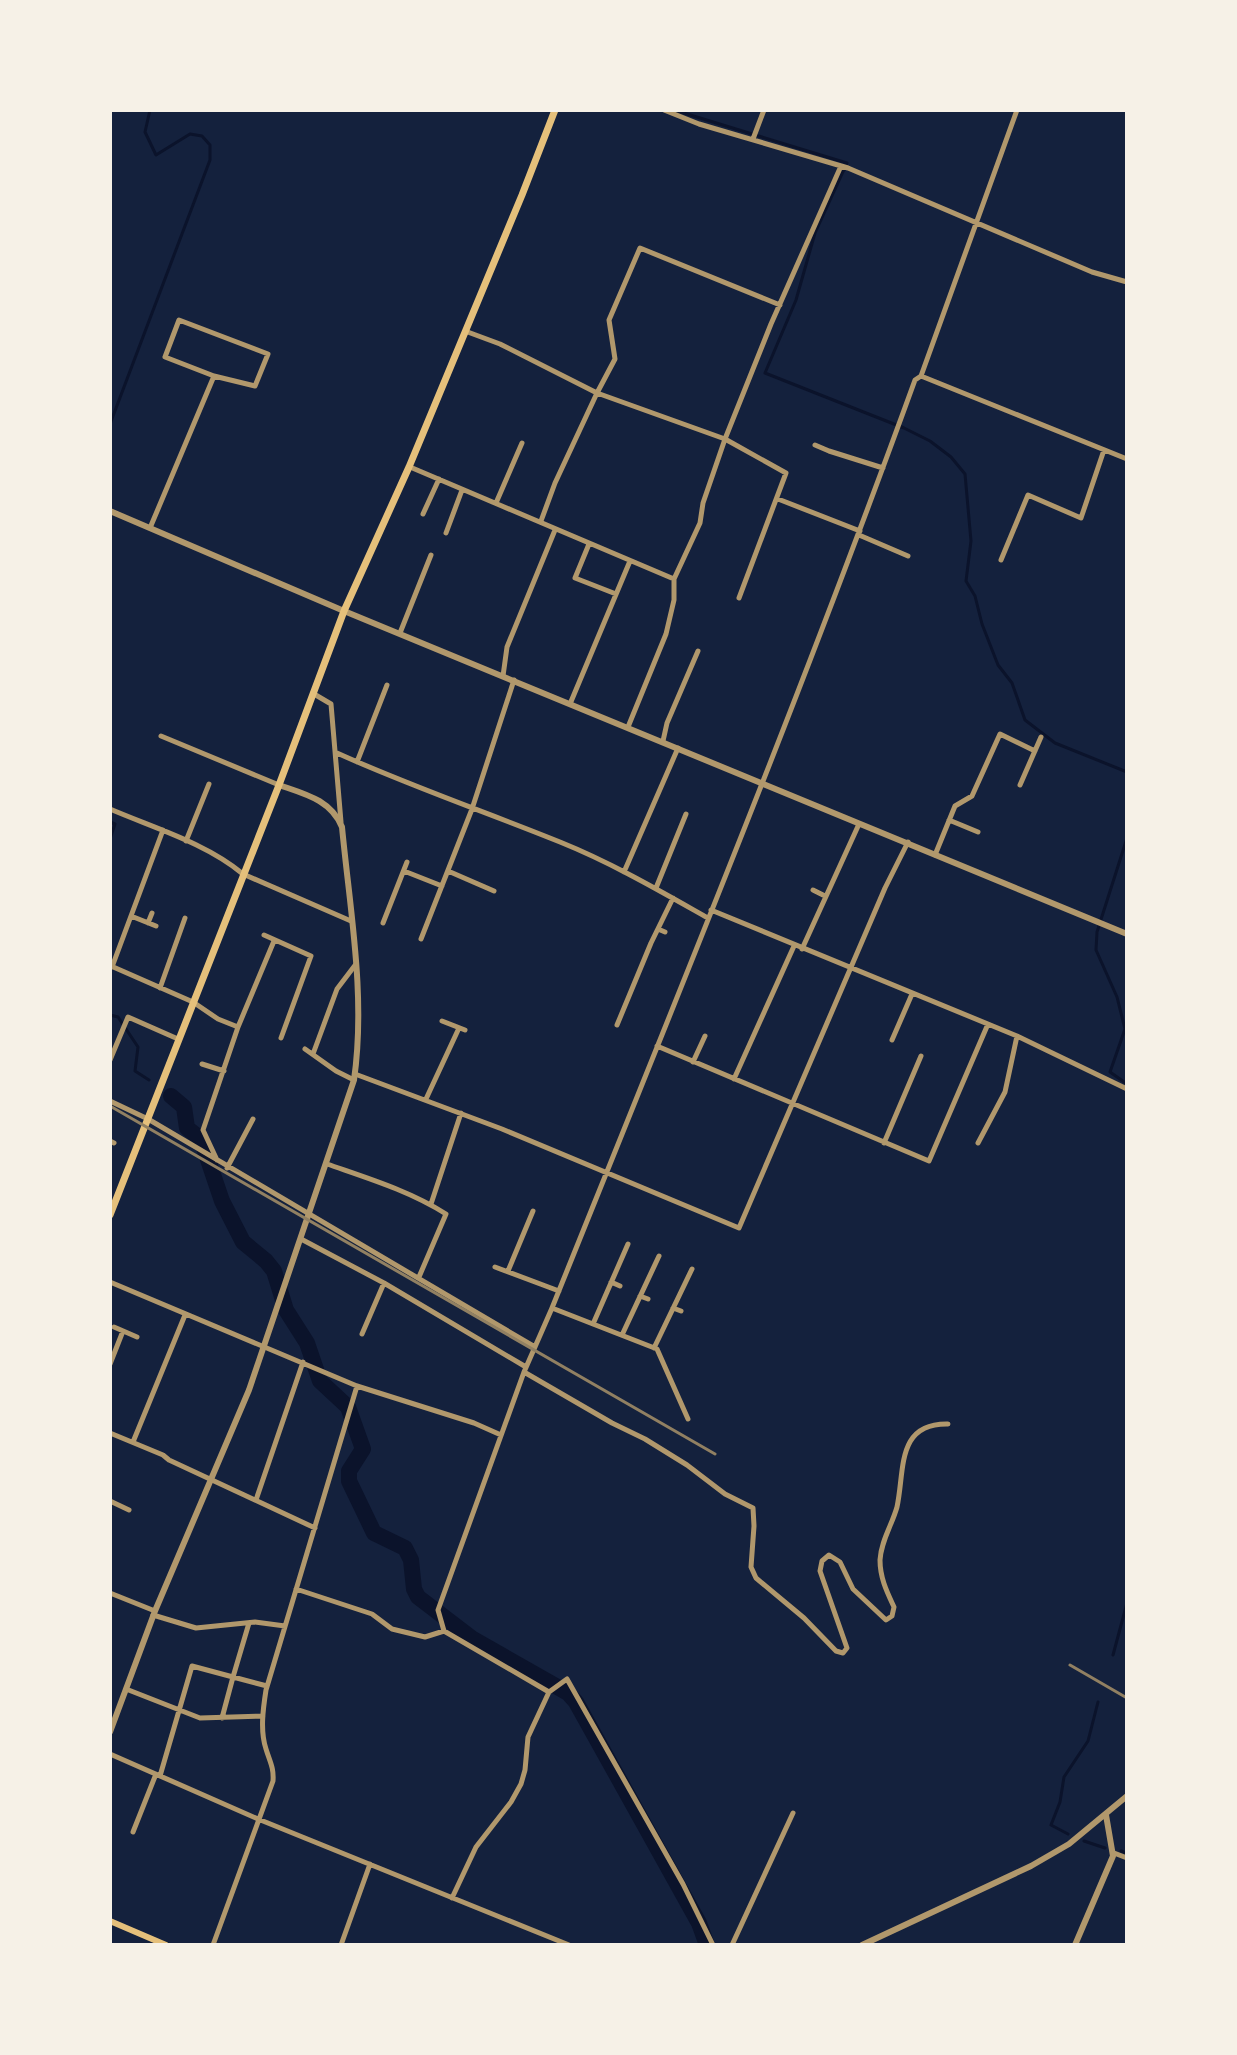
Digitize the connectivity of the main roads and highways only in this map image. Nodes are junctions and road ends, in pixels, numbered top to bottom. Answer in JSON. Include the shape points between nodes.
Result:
{"nodes":[{"id":1,"x":555,"y":110,"type":"edge"},
{"id":2,"x":110,"y":1215,"type":"edge"},
{"id":3,"x":110,"y":1921,"type":"edge"},
{"id":4,"x":166,"y":1945,"type":"edge"}],
"edges":[{"from":1,"to":2,"type":"main road","via":[[409,467],[344,611]]},
{"from":3,"to":4,"type":"main road"}]}
